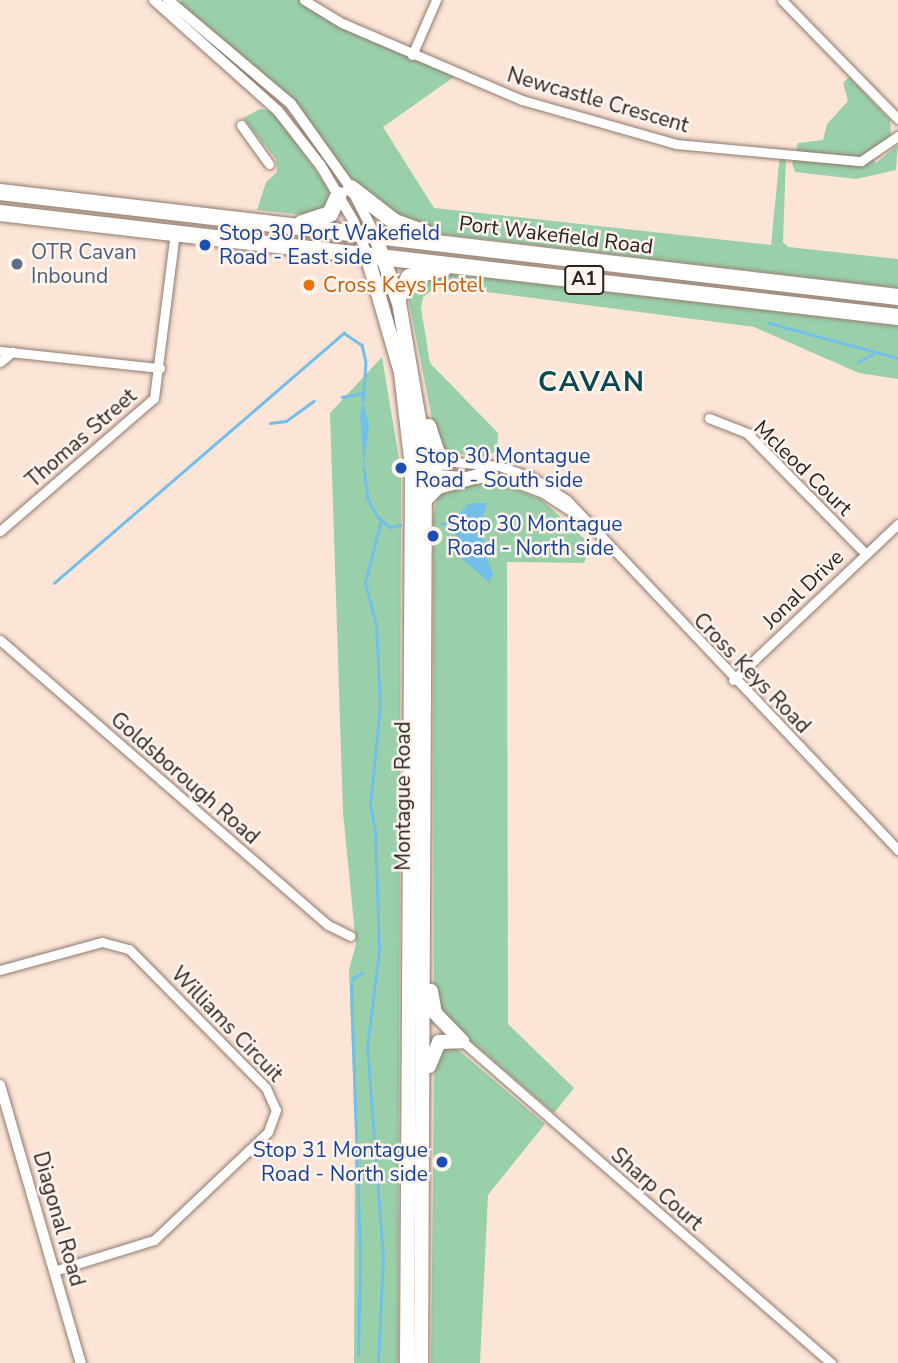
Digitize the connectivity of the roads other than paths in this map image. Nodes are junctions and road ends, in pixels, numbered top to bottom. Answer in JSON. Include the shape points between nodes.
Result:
{"nodes":[{"id":1,"x":154,"y":0,"type":"edge"},
{"id":2,"x":168,"y":0,"type":"edge"},
{"id":3,"x":304,"y":0,"type":"edge"},
{"id":4,"x":436,"y":0,"type":"edge"},
{"id":5,"x":782,"y":0,"type":"edge"},
{"id":6,"x":412,"y":55,"type":"junction"},
{"id":7,"x":275,"y":88,"type":"junction"},
{"id":8,"x":260,"y":93,"type":"junction"},
{"id":9,"x":898,"y":119,"type":"edge"},
{"id":10,"x":241,"y":125,"type":"dead end"},
{"id":11,"x":898,"y":136,"type":"edge"},
{"id":12,"x":269,"y":164,"type":"dead end"},
{"id":13,"x":0,"y":192,"type":"edge"},
{"id":14,"x":345,"y":192,"type":"junction"},
{"id":15,"x":62,"y":198,"type":"junction"},
{"id":16,"x":153,"y":208,"type":"junction"},
{"id":17,"x":0,"y":213,"type":"edge"},
{"id":18,"x":84,"y":222,"type":"junction"},
{"id":19,"x":293,"y":226,"type":"junction"},
{"id":20,"x":175,"y":232,"type":"junction"},
{"id":21,"x":367,"y":234,"type":"junction"},
{"id":22,"x":486,"y":247,"type":"junction"},
{"id":23,"x":367,"y":254,"type":"junction"},
{"id":24,"x":385,"y":257,"type":"junction"},
{"id":25,"x":456,"y":265,"type":"junction"},
{"id":26,"x":898,"y":297,"type":"edge"},
{"id":27,"x":398,"y":298,"type":"junction"},
{"id":28,"x":898,"y":317,"type":"edge"},
{"id":29,"x":0,"y":351,"type":"edge"},
{"id":30,"x":12,"y":352,"type":"junction"},
{"id":31,"x":410,"y":358,"type":"junction"},
{"id":32,"x":0,"y":362,"type":"edge"},
{"id":33,"x":160,"y":368,"type":"junction"},
{"id":34,"x":709,"y":418,"type":"dead end"},
{"id":35,"x":409,"y":425,"type":"junction"},
{"id":36,"x":447,"y":463,"type":"junction"},
{"id":37,"x":425,"y":469,"type":"junction"},
{"id":38,"x":481,"y":475,"type":"junction"},
{"id":39,"x":426,"y":499,"type":"junction"},
{"id":40,"x":581,"y":518,"type":"junction"},
{"id":41,"x":898,"y":524,"type":"edge"},
{"id":42,"x":0,"y":531,"type":"edge"},
{"id":43,"x":412,"y":550,"type":"junction"},
{"id":44,"x":866,"y":554,"type":"junction"},
{"id":45,"x":0,"y":640,"type":"edge"},
{"id":46,"x":733,"y":680,"type":"junction"},
{"id":47,"x":898,"y":850,"type":"edge"},
{"id":48,"x":424,"y":933,"type":"junction"},
{"id":49,"x":351,"y":936,"type":"dead end"},
{"id":50,"x":0,"y":970,"type":"edge"},
{"id":51,"x":462,"y":1041,"type":"junction"},
{"id":52,"x":0,"y":1085,"type":"edge"},
{"id":53,"x":423,"y":1099,"type":"junction"},
{"id":54,"x":54,"y":1270,"type":"junction"},
{"id":55,"x":81,"y":1363,"type":"edge"},
{"id":56,"x":407,"y":1363,"type":"edge"},
{"id":57,"x":421,"y":1363,"type":"edge"},
{"id":58,"x":831,"y":1363,"type":"edge"}],
"edges":[{"from":1,"to":8,"type":"street"},
{"from":2,"to":7,"type":"street"},
{"from":3,"to":6,"type":"street","name":"Newcastle Crescent"},
{"from":4,"to":6,"type":"street"},
{"from":5,"to":9,"type":"street"},
{"from":6,"to":11,"type":"street","name":"Newcastle Crescent","via":[[522,100],[676,144],[862,161]]},
{"from":7,"to":8,"type":"street"},
{"from":7,"to":14,"type":"street","via":[[306,122]]},
{"from":8,"to":14,"type":"street"},
{"from":10,"to":12,"type":"street"},
{"from":13,"to":15,"type":"highway","name":"Port Wakefield Road","number":"A1"},
{"from":14,"to":19,"type":"highway","via":[[330,214]]},
{"from":14,"to":21,"type":"street"},
{"from":14,"to":22,"type":"highway","via":[[405,227]]},
{"from":15,"to":16,"type":"highway","name":"Port Wakefield Road","number":"A1"},
{"from":15,"to":18,"type":"highway","via":[[60,212]]},
{"from":16,"to":19,"type":"highway","name":"Port Wakefield Road","number":"A1"},
{"from":16,"to":20,"type":"highway","via":[[171,220]]},
{"from":17,"to":18,"type":"highway","name":"Port Wakefield Road","number":"A1"},
{"from":18,"to":20,"type":"highway","name":"Port Wakefield Road","number":"A1"},
{"from":19,"to":21,"type":"highway","name":"Port Wakefield Road","number":"A1"},
{"from":20,"to":23,"type":"highway","name":"Port Wakefield Road","number":"A1"},
{"from":20,"to":33,"type":"street","name":"Thomas Street"},
{"from":21,"to":22,"type":"highway","name":"Port Wakefield Road","number":"A1"},
{"from":21,"to":23,"type":"street"},
{"from":21,"to":24,"type":"main road","name":"Montague Road"},
{"from":22,"to":26,"type":"highway","name":"Port Wakefield Road","number":"A1"},
{"from":23,"to":24,"type":"highway","name":"Port Wakefield Road","number":"A1"},
{"from":23,"to":35,"type":"main road","name":"Montague Road","via":[[392,334]]},
{"from":24,"to":25,"type":"highway","name":"Port Wakefield Road","number":"A1"},
{"from":24,"to":27,"type":"main road","name":"Montague Road"},
{"from":25,"to":27,"type":"highway","via":[[409,277]]},
{"from":25,"to":28,"type":"highway","name":"Port Wakefield Road","number":"A1"},
{"from":27,"to":31,"type":"main road","name":"Montague Road"},
{"from":29,"to":30,"type":"street"},
{"from":30,"to":32,"type":"street"},
{"from":30,"to":33,"type":"street"},
{"from":31,"to":36,"type":"main road","via":[[422,387],[433,441]]},
{"from":31,"to":37,"type":"main road","name":"Montague Road"},
{"from":33,"to":42,"type":"street","name":"Thomas Street","via":[[154,398]]},
{"from":34,"to":44,"type":"street","name":"Mcleod Court","via":[[747,433]]},
{"from":35,"to":37,"type":"main road"},
{"from":35,"to":43,"type":"main road","name":"Montague Road"},
{"from":36,"to":37,"type":"street","name":"Cross Keys Road"},
{"from":36,"to":40,"type":"street","name":"Cross Keys Road","via":[[488,464],[527,475],[561,494]]},
{"from":37,"to":38,"type":"street","name":"Cross Keys Road","via":[[438,474]]},
{"from":37,"to":39,"type":"main road","name":"Montague Road"},
{"from":37,"to":43,"type":"main road","via":[[419,478]]},
{"from":38,"to":39,"type":"main road","via":[[438,487]]},
{"from":38,"to":40,"type":"street","name":"Cross Keys Road","via":[[534,489]]},
{"from":39,"to":48,"type":"main road","name":"Montague Road"},
{"from":40,"to":46,"type":"street","name":"Cross Keys Road"},
{"from":41,"to":44,"type":"street","name":"Jonal Drive"},
{"from":43,"to":56,"type":"main road","name":"Montague Road"},
{"from":44,"to":46,"type":"street","name":"Jonal Drive"},
{"from":45,"to":49,"type":"street","name":"Goldsborough Road","via":[[328,925]]},
{"from":46,"to":47,"type":"street","name":"Cross Keys Road"},
{"from":48,"to":51,"type":"main road","via":[[433,1010]]},
{"from":48,"to":53,"type":"main road","name":"Montague Road"},
{"from":50,"to":54,"type":"street","name":"Williams Circuit","via":[[102,942],[129,950],[266,1088],[276,1110],[268,1132],[154,1240]]},
{"from":51,"to":53,"type":"main road","via":[[436,1044]]},
{"from":51,"to":58,"type":"street","name":"Sharp Court"},
{"from":52,"to":54,"type":"street","name":"Diagonal Road"},
{"from":53,"to":57,"type":"main road","name":"Montague Road"},
{"from":54,"to":55,"type":"street","name":"Diagonal Road"}]}
